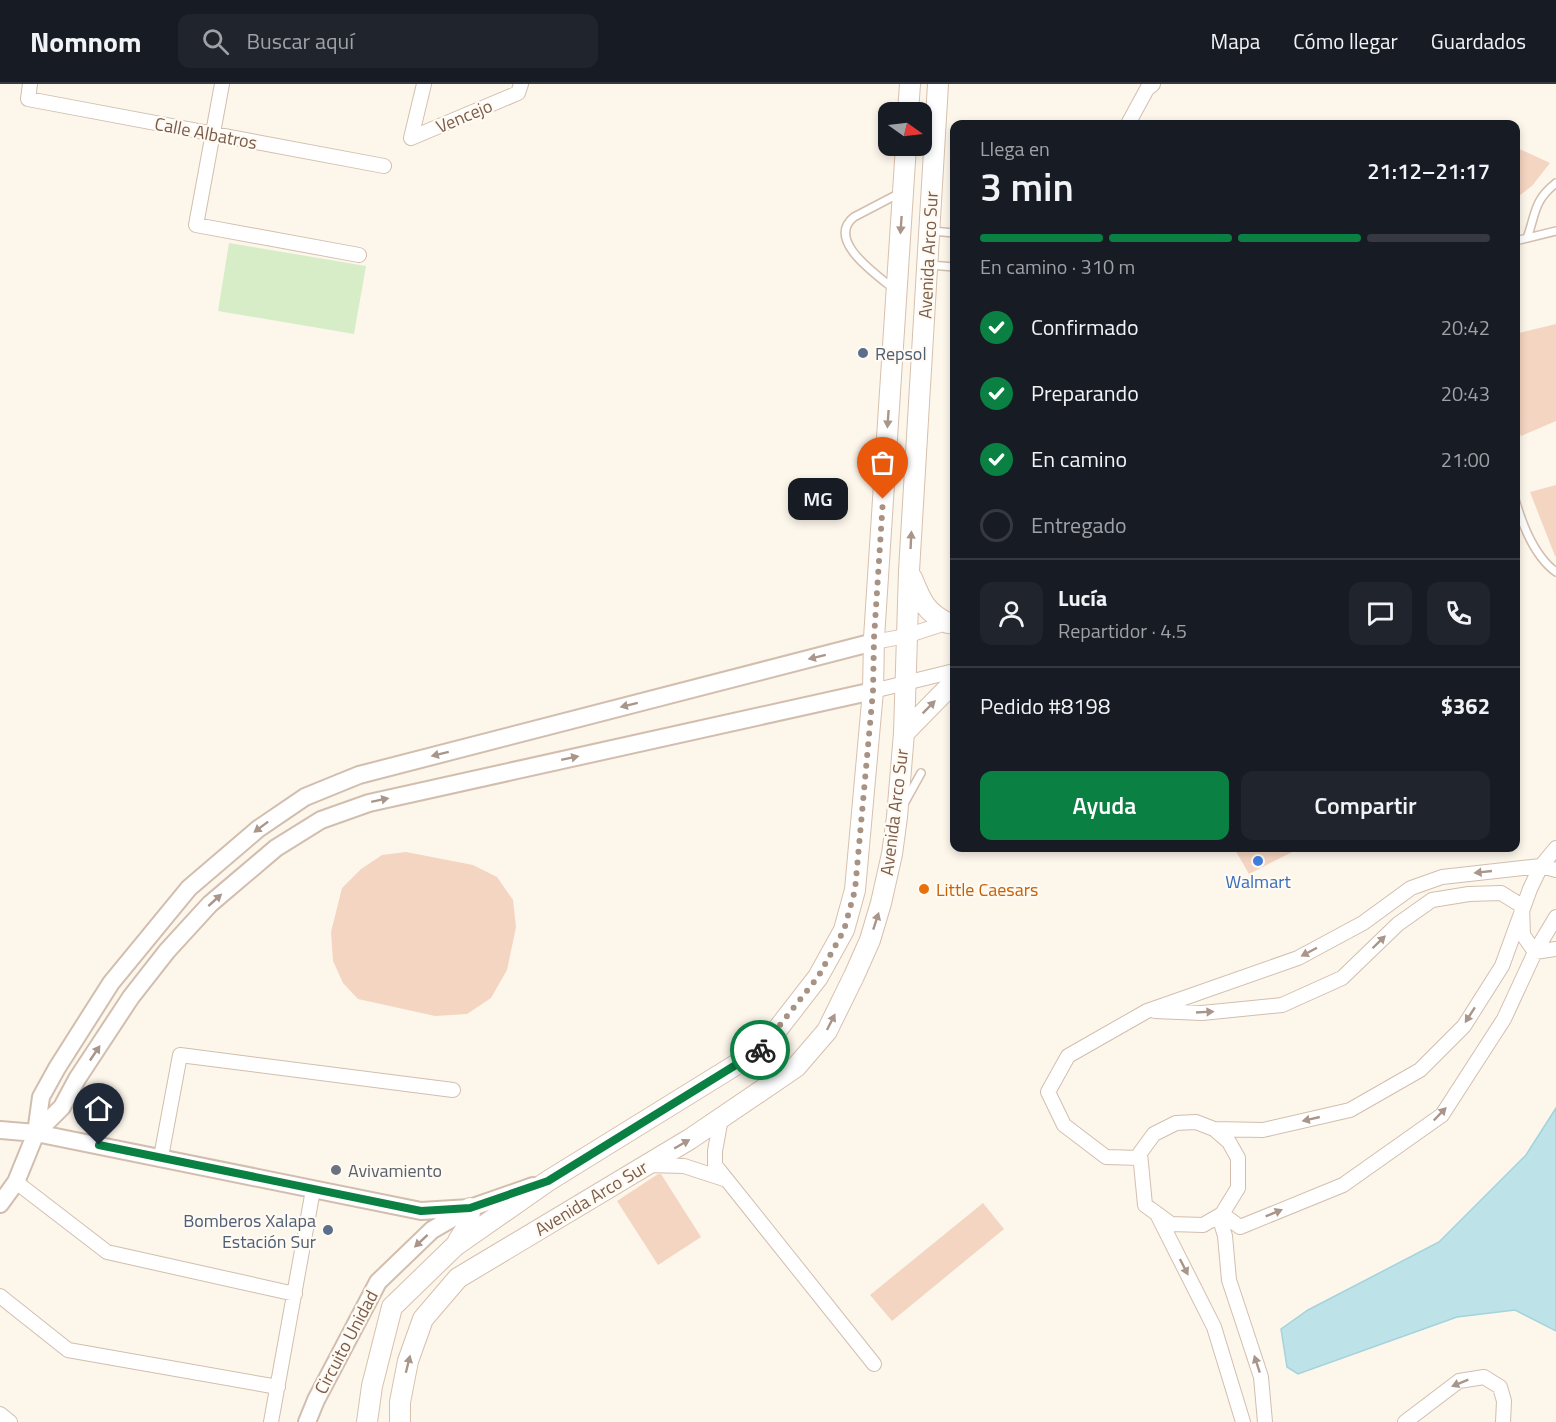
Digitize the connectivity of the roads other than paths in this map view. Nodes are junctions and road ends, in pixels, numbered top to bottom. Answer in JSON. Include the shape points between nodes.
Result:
{"nodes":[{"id":1,"x":30,"y":84,"type":"edge"},
{"id":2,"x":222,"y":84,"type":"edge"},
{"id":3,"x":424,"y":84,"type":"edge"},
{"id":4,"x":910,"y":84,"type":"edge"},
{"id":5,"x":938,"y":84,"type":"edge"},
{"id":6,"x":1153,"y":84,"type":"edge"},
{"id":7,"x":519,"y":89,"type":"edge"},
{"id":8,"x":909,"y":102,"type":"edge"},
{"id":9,"x":1130,"y":120,"type":"edge"},
{"id":10,"x":213,"y":134,"type":"junction"},
{"id":11,"x":905,"y":156,"type":"edge"},
{"id":12,"x":384,"y":166,"type":"dead end"},
{"id":13,"x":1556,"y":183,"type":"edge"},
{"id":14,"x":903,"y":192,"type":"junction"},
{"id":15,"x":929,"y":231,"type":"junction"},
{"id":16,"x":1555,"y":232,"type":"edge"},
{"id":17,"x":950,"y":233,"type":"edge"},
{"id":18,"x":1527,"y":238,"type":"junction"},
{"id":19,"x":1520,"y":240,"type":"edge"},
{"id":20,"x":359,"y":255,"type":"dead end"},
{"id":21,"x":927,"y":265,"type":"junction"},
{"id":22,"x":950,"y":267,"type":"edge"},
{"id":23,"x":896,"y":291,"type":"junction"},
{"id":24,"x":1520,"y":524,"type":"edge"},
{"id":25,"x":909,"y":571,"type":"junction"},
{"id":26,"x":1556,"y":572,"type":"edge"},
{"id":27,"x":950,"y":622,"type":"edge"},
{"id":28,"x":950,"y":622,"type":"edge"},
{"id":29,"x":906,"y":636,"type":"junction"},
{"id":30,"x":874,"y":642,"type":"junction"},
{"id":31,"x":950,"y":672,"type":"edge"},
{"id":32,"x":905,"y":684,"type":"junction"},
{"id":33,"x":950,"y":686,"type":"edge"},
{"id":34,"x":873,"y":691,"type":"junction"},
{"id":35,"x":904,"y":733,"type":"junction"},
{"id":36,"x":921,"y":773,"type":"dead end"},
{"id":37,"x":897,"y":818,"type":"junction"},
{"id":38,"x":1556,"y":848,"type":"edge"},
{"id":39,"x":1541,"y":866,"type":"junction"},
{"id":40,"x":1556,"y":870,"type":"edge"},
{"id":41,"x":1522,"y":906,"type":"junction"},
{"id":42,"x":1556,"y":917,"type":"edge"},
{"id":43,"x":1556,"y":949,"type":"edge"},
{"id":44,"x":1535,"y":952,"type":"junction"},
{"id":45,"x":1146,"y":1011,"type":"junction"},
{"id":46,"x":453,"y":1090,"type":"dead end"},
{"id":47,"x":721,"y":1118,"type":"junction"},
{"id":48,"x":1214,"y":1129,"type":"junction"},
{"id":49,"x":0,"y":1130,"type":"edge"},
{"id":50,"x":36,"y":1133,"type":"junction"},
{"id":51,"x":161,"y":1157,"type":"junction"},
{"id":52,"x":1140,"y":1158,"type":"junction"},
{"id":53,"x":644,"y":1165,"type":"junction"},
{"id":54,"x":727,"y":1180,"type":"junction"},
{"id":55,"x":548,"y":1181,"type":"junction"},
{"id":56,"x":16,"y":1182,"type":"junction"},
{"id":57,"x":313,"y":1190,"type":"junction"},
{"id":58,"x":0,"y":1204,"type":"edge"},
{"id":59,"x":470,"y":1208,"type":"junction"},
{"id":60,"x":1157,"y":1214,"type":"junction"},
{"id":61,"x":1221,"y":1215,"type":"junction"},
{"id":62,"x":455,"y":1246,"type":"junction"},
{"id":63,"x":295,"y":1294,"type":"junction"},
{"id":64,"x":0,"y":1296,"type":"edge"},
{"id":65,"x":874,"y":1364,"type":"dead end"},
{"id":66,"x":278,"y":1387,"type":"junction"},
{"id":67,"x":0,"y":1414,"type":"edge"},
{"id":68,"x":10,"y":1422,"type":"edge"},
{"id":69,"x":271,"y":1422,"type":"edge"},
{"id":70,"x":307,"y":1422,"type":"edge"},
{"id":71,"x":368,"y":1422,"type":"edge"},
{"id":72,"x":399,"y":1422,"type":"edge"},
{"id":73,"x":1243,"y":1422,"type":"edge"},
{"id":74,"x":1264,"y":1422,"type":"edge"},
{"id":75,"x":1405,"y":1422,"type":"edge"},
{"id":76,"x":1503,"y":1422,"type":"edge"}],
"edges":[{"from":1,"to":10,"type":"street","name":"Calle Albatros","via":[[28,99]]},
{"from":2,"to":10,"type":"street"},
{"from":3,"to":7,"type":"street","name":"Vencejo","via":[[411,138]]},
{"from":4,"to":8,"type":"main road"},
{"from":5,"to":15,"type":"main road","name":"Avenida Arco Sur"},
{"from":6,"to":9,"type":"street"},
{"from":10,"to":12,"type":"street","name":"Calle Albatros"},
{"from":10,"to":20,"type":"street","via":[[196,225]]},
{"from":11,"to":14,"type":"main road","name":"Avenida Arco Sur"},
{"from":13,"to":18,"type":"lane","via":[[1538,202]]},
{"from":14,"to":23,"type":"main road","name":"Avenida Arco Sur","one_way":true},
{"from":14,"to":23,"type":"lane","via":[[849,220],[846,227],[848,246]]},
{"from":15,"to":17,"type":"lane"},
{"from":15,"to":21,"type":"main road","name":"Avenida Arco Sur"},
{"from":16,"to":18,"type":"lane"},
{"from":18,"to":19,"type":"lane"},
{"from":21,"to":22,"type":"lane"},
{"from":25,"to":21,"type":"main road","name":"Avenida Arco Sur","one_way":true},
{"from":23,"to":30,"type":"main road","name":"Avenida Arco Sur","one_way":true},
{"from":24,"to":26,"type":"lane","via":[[1546,565]]},
{"from":25,"to":27,"type":"main road","via":[[923,604],[935,616]]},
{"from":25,"to":29,"type":"main road","name":"Avenida Arco Sur"},
{"from":28,"to":29,"type":"street"},
{"from":29,"to":30,"type":"street"},
{"from":29,"to":32,"type":"main road","name":"Avenida Arco Sur"},
{"from":30,"to":34,"type":"main road","name":"Avenida Arco Sur"},
{"from":30,"to":50,"type":"street","one_way":true,"via":[[359,775],[304,797],[258,829],[189,888],[111,983],[41,1097]]},
{"from":31,"to":32,"type":"street"},
{"from":32,"to":34,"type":"street"},
{"from":32,"to":35,"type":"main road","name":"Avenida Arco Sur"},
{"from":35,"to":33,"type":"main road","one_way":true},
{"from":50,"to":34,"type":"street","one_way":true,"via":[[62,1107],[131,997],[167,951],[210,904],[276,848],[321,820],[369,802]]},
{"from":34,"to":55,"type":"main road","name":"Avenida Arco Sur","via":[[855,890],[844,930],[818,977],[763,1048]]},
{"from":35,"to":37,"type":"main road","name":"Avenida Arco Sur"},
{"from":36,"to":37,"type":"lane"},
{"from":47,"to":37,"type":"main road","name":"Avenida Arco Sur","one_way":true,"via":[[796,1067],[827,1031],[870,940]]},
{"from":38,"to":39,"type":"street"},
{"from":39,"to":40,"type":"street"},
{"from":39,"to":41,"type":"street"},
{"from":39,"to":45,"type":"street","one_way":true,"via":[[1442,877],[1411,888],[1363,923],[1298,958]]},
{"from":41,"to":44,"type":"street","via":[[1523,935]]},
{"from":45,"to":41,"type":"street","one_way":true,"via":[[1202,1012],[1282,1005],[1342,978],[1398,924],[1432,900],[1501,893]]},
{"from":41,"to":48,"type":"street","one_way":true,"via":[[1502,966],[1464,1026],[1420,1070],[1350,1110],[1263,1130]]},
{"from":42,"to":44,"type":"street"},
{"from":43,"to":44,"type":"street"},
{"from":61,"to":44,"type":"street","one_way":true,"via":[[1240,1227],[1343,1185],[1442,1115],[1504,1019]]},
{"from":45,"to":52,"type":"street","via":[[1068,1056],[1048,1092],[1064,1125],[1106,1157]]},
{"from":46,"to":51,"type":"street","via":[[180,1055]]},
{"from":53,"to":47,"type":"main road","name":"Avenida Arco Sur","one_way":true},
{"from":47,"to":54,"type":"street","via":[[715,1165]]},
{"from":48,"to":52,"type":"street","via":[[1196,1122],[1176,1123],[1154,1134]]},
{"from":48,"to":61,"type":"street","via":[[1229,1142],[1238,1158],[1238,1188]]},
{"from":49,"to":50,"type":"street"},
{"from":50,"to":51,"type":"street"},
{"from":50,"to":56,"type":"street"},
{"from":51,"to":57,"type":"street"},
{"from":52,"to":60,"type":"street","via":[[1145,1205]]},
{"from":53,"to":54,"type":"street","via":[[684,1166]]},
{"from":72,"to":53,"type":"main road","name":"Avenida Arco Sur","one_way":true,"via":[[408,1360],[423,1319],[458,1278]]},
{"from":54,"to":65,"type":"street"},
{"from":55,"to":59,"type":"street","name":"Circuito Unidad"},
{"from":55,"to":62,"type":"main road","name":"Avenida Arco Sur"},
{"from":56,"to":58,"type":"street"},
{"from":56,"to":63,"type":"street","via":[[107,1252]]},
{"from":57,"to":59,"type":"street","via":[[421,1211]]},
{"from":57,"to":63,"type":"street"},
{"from":59,"to":62,"type":"main road","via":[[469,1224]]},
{"from":59,"to":70,"type":"street","name":"Circuito Unidad","one_way":true,"via":[[432,1230],[378,1282]]},
{"from":60,"to":61,"type":"street","via":[[1171,1224],[1203,1225]]},
{"from":60,"to":73,"type":"street","one_way":true,"via":[[1214,1327]]},
{"from":74,"to":61,"type":"street","one_way":true,"via":[[1261,1377],[1229,1280]]},
{"from":62,"to":71,"type":"main road","name":"Avenida Arco Sur","via":[[392,1307],[372,1386]]},
{"from":63,"to":66,"type":"street"},
{"from":64,"to":66,"type":"street","via":[[68,1350]]},
{"from":66,"to":69,"type":"street"},
{"from":67,"to":68,"type":"street"},
{"from":76,"to":75,"type":"street","one_way":true,"via":[[1500,1387],[1484,1377],[1459,1381]]}]}
